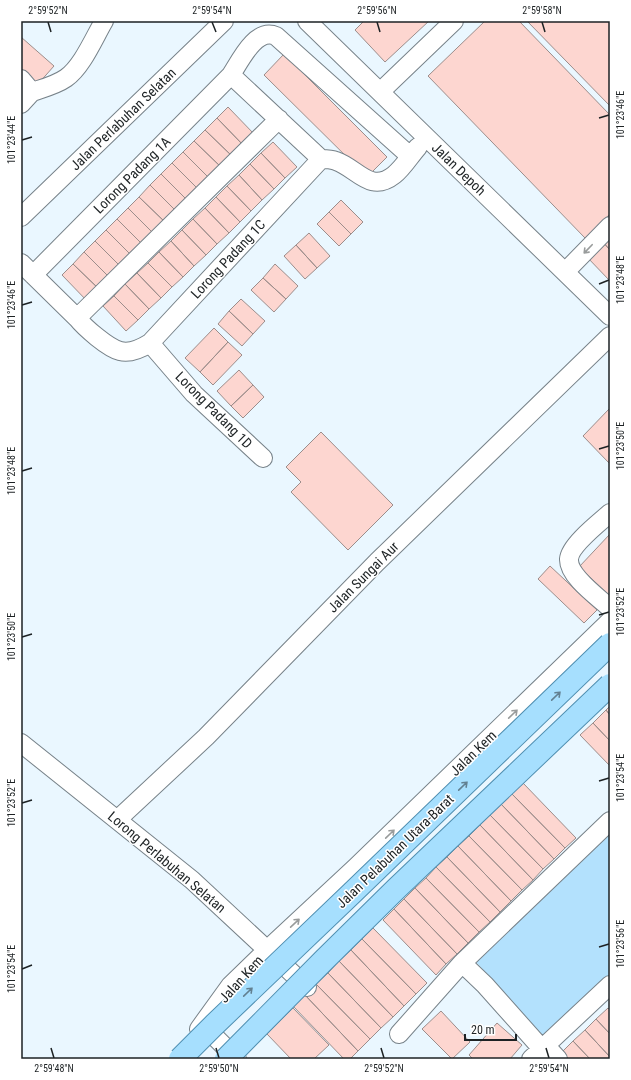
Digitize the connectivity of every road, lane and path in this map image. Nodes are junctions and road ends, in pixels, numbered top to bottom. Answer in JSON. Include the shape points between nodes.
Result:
{"nodes":[{"id":1,"x":104,"y":21,"type":"edge"},
{"id":2,"x":224,"y":21,"type":"edge"},
{"id":3,"x":307,"y":21,"type":"edge"},
{"id":4,"x":454,"y":21,"type":"edge"},
{"id":5,"x":231,"y":74,"type":"junction"},
{"id":6,"x":25,"y":91,"type":"edge"},
{"id":7,"x":380,"y":92,"type":"junction"},
{"id":8,"x":279,"y":119,"type":"junction"},
{"id":9,"x":427,"y":138,"type":"junction"},
{"id":10,"x":410,"y":156,"type":"junction"},
{"id":11,"x":321,"y":159,"type":"junction"},
{"id":12,"x":21,"y":218,"type":"edge"},
{"id":13,"x":610,"y":226,"type":"edge"},
{"id":14,"x":27,"y":269,"type":"edge"},
{"id":15,"x":565,"y":272,"type":"junction"},
{"id":16,"x":610,"y":316,"type":"edge"},
{"id":17,"x":77,"y":318,"type":"junction"},
{"id":18,"x":610,"y":336,"type":"edge"},
{"id":19,"x":150,"y":343,"type":"junction"},
{"id":20,"x":263,"y":458,"type":"dead end"},
{"id":21,"x":610,"y":513,"type":"edge"},
{"id":22,"x":610,"y":608,"type":"edge"},
{"id":23,"x":610,"y":621,"type":"edge"},
{"id":24,"x":610,"y":644,"type":"edge"},
{"id":25,"x":610,"y":685,"type":"edge"},
{"id":26,"x":610,"y":694,"type":"edge"},
{"id":27,"x":21,"y":743,"type":"edge"},
{"id":28,"x":117,"y":820,"type":"junction"},
{"id":29,"x":610,"y":821,"type":"edge"},
{"id":30,"x":267,"y":950,"type":"junction"},
{"id":31,"x":462,"y":964,"type":"junction"},
{"id":32,"x":610,"y":985,"type":"edge"},
{"id":33,"x":307,"y":987,"type":"junction"},
{"id":34,"x":203,"y":1025,"type":"junction"},
{"id":35,"x":399,"y":1034,"type":"dead end"},
{"id":36,"x":540,"y":1051,"type":"edge"},
{"id":37,"x":182,"y":1056,"type":"edge"},
{"id":38,"x":226,"y":1059,"type":"edge"},
{"id":39,"x":237,"y":1059,"type":"edge"},
{"id":40,"x":558,"y":1059,"type":"edge"}],
"edges":[{"from":1,"to":6,"type":"street","via":[[78,66],[67,77],[51,86]]},
{"from":2,"to":12,"type":"street","name":"Jalan Perlabuhan Selatan"},
{"from":3,"to":7,"type":"street","name":"Jalan Depoh"},
{"from":4,"to":7,"type":"street"},
{"from":5,"to":8,"type":"street"},
{"from":5,"to":10,"type":"street","name":"Lorong Padang 1A","via":[[252,43],[265,34],[272,34]]},
{"from":5,"to":14,"type":"street","name":"Lorong Padang 1A"},
{"from":7,"to":9,"type":"street","name":"Jalan Depoh"},
{"from":8,"to":11,"type":"street"},
{"from":8,"to":17,"type":"street"},
{"from":9,"to":10,"type":"street"},
{"from":9,"to":15,"type":"street","name":"Jalan Depoh"},
{"from":10,"to":11,"type":"street","via":[[387,180],[375,182],[337,161]]},
{"from":11,"to":19,"type":"street","name":"Lorong Padang 1C"},
{"from":13,"to":15,"type":"street","one_way":true},
{"from":14,"to":17,"type":"street"},
{"from":15,"to":16,"type":"street","name":"Jalan Depoh"},
{"from":17,"to":19,"type":"street","name":"Lorong Padang 1C","via":[[85,327],[120,351],[131,351]]},
{"from":18,"to":28,"type":"street","name":"Jalan Sungai Aur","via":[[377,562],[206,737]]},
{"from":19,"to":20,"type":"street","name":"Lorong Padang 1D","via":[[194,394]]},
{"from":21,"to":22,"type":"street","via":[[578,543],[569,559],[571,570]]},
{"from":30,"to":23,"type":"street","name":"Jalan Kem","one_way":true},
{"from":37,"to":24,"type":"main road","name":"Jalan Pelabuhan Utara-Barat","one_way":true,"bridge":true},
{"from":25,"to":38,"type":"main road","name":"Jalan Pelabuhan Utara-Barat","bridge":true,"via":[[396,889]]},
{"from":26,"to":33,"type":"street"},
{"from":27,"to":28,"type":"street","name":"Lorong Perlabuhan Selatan"},
{"from":28,"to":30,"type":"street","name":"Lorong Perlabuhan Selatan","via":[[192,880]]},
{"from":29,"to":31,"type":"street"},
{"from":30,"to":33,"type":"street","name":"Lorong Perlabuhan Selatan"},
{"from":30,"to":34,"type":"street","name":"Jalan Kem","via":[[230,986]]},
{"from":31,"to":35,"type":"street"},
{"from":31,"to":36,"type":"street","via":[[484,985]]},
{"from":32,"to":36,"type":"street"},
{"from":33,"to":39,"type":"street"},
{"from":34,"to":37,"type":"street","name":"Jalan Kem"},
{"from":34,"to":39,"type":"street"},
{"from":36,"to":40,"type":"street"}]}
